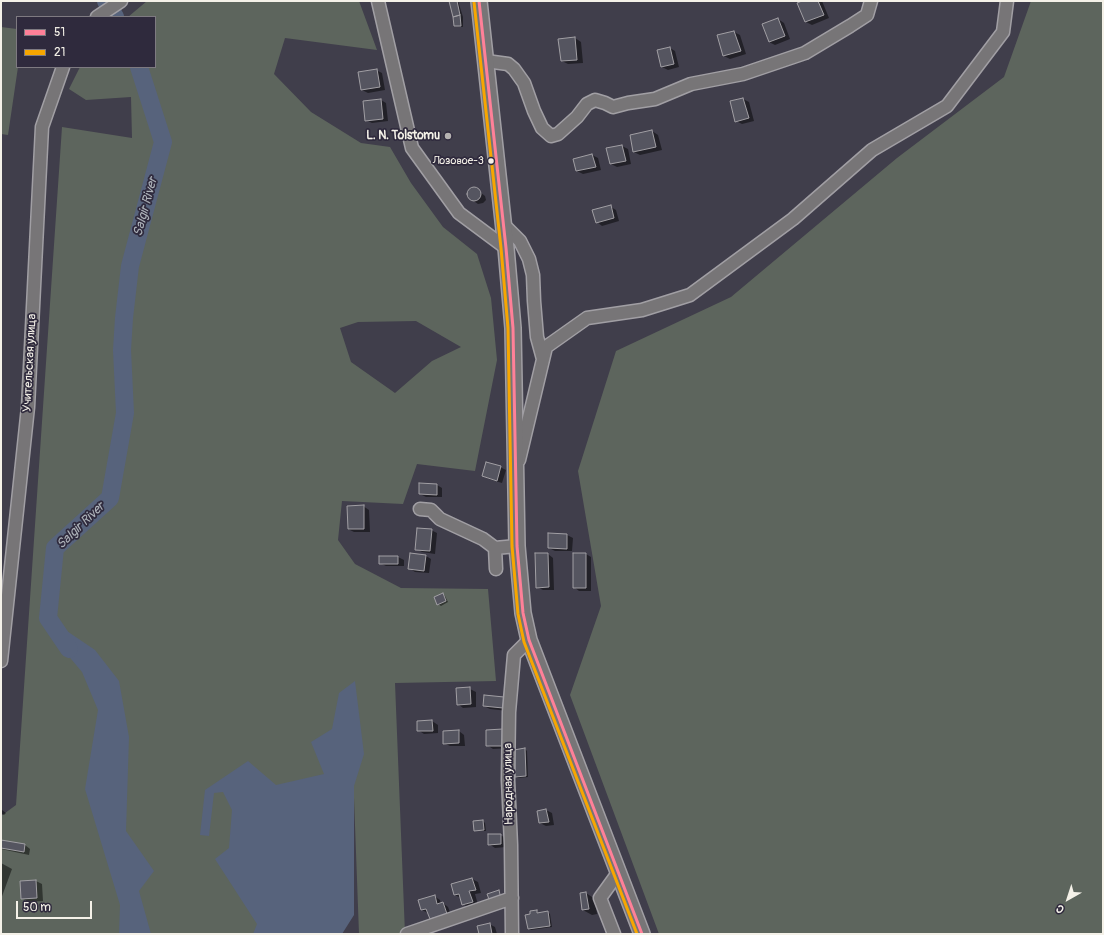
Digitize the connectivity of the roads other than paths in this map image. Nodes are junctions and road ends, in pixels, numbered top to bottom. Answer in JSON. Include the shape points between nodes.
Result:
{"nodes":[{"id":1,"x":121,"y":1,"type":"edge"},
{"id":2,"x":378,"y":1,"type":"edge"},
{"id":3,"x":479,"y":1,"type":"edge"},
{"id":4,"x":871,"y":1,"type":"edge"},
{"id":5,"x":1007,"y":1,"type":"edge"},
{"id":6,"x":98,"y":16,"type":"edge"},
{"id":7,"x":486,"y":61,"type":"junction"},
{"id":8,"x":63,"y":68,"type":"edge"},
{"id":9,"x":504,"y":224,"type":"junction"},
{"id":10,"x":506,"y":248,"type":"junction"},
{"id":11,"x":543,"y":361,"type":"junction"},
{"id":12,"x":516,"y":472,"type":"junction"},
{"id":13,"x":420,"y":509,"type":"dead end"},
{"id":14,"x":517,"y":546,"type":"junction"},
{"id":15,"x":495,"y":548,"type":"junction"},
{"id":16,"x":496,"y":569,"type":"dead end"},
{"id":17,"x":529,"y":640,"type":"junction"},
{"id":18,"x":1,"y":661,"type":"edge"},
{"id":19,"x":618,"y":873,"type":"junction"},
{"id":20,"x":512,"y":898,"type":"junction"},
{"id":21,"x":407,"y":934,"type":"edge"},
{"id":22,"x":512,"y":934,"type":"edge"},
{"id":23,"x":614,"y":934,"type":"edge"},
{"id":24,"x":642,"y":934,"type":"edge"}],
"edges":[{"from":1,"to":6,"type":"street"},
{"from":2,"to":10,"type":"street","via":[[412,148],[459,213]]},
{"from":3,"to":7,"type":"main road"},
{"from":4,"to":7,"type":"street","via":[[867,15],[805,53],[743,74],[691,84],[655,98],[614,107],[595,100],[587,104],[562,131],[551,136],[542,128],[524,83],[514,69],[508,64]]},
{"from":5,"to":11,"type":"street","via":[[1003,32],[947,106],[872,150],[793,219],[690,295],[642,310],[587,318],[546,347]]},
{"from":7,"to":9,"type":"main road"},
{"from":8,"to":18,"type":"street","name":"Учительская улица","via":[[42,127],[28,407]]},
{"from":9,"to":10,"type":"main road"},
{"from":9,"to":11,"type":"street","via":[[520,241],[529,259],[533,275],[537,337]]},
{"from":10,"to":12,"type":"main road","via":[[513,328]]},
{"from":11,"to":12,"type":"street"},
{"from":12,"to":14,"type":"main road"},
{"from":13,"to":15,"type":"street","via":[[431,510],[440,519],[483,538]]},
{"from":14,"to":15,"type":"street"},
{"from":14,"to":17,"type":"main road","via":[[523,613]]},
{"from":15,"to":16,"type":"street"},
{"from":17,"to":19,"type":"main road"},
{"from":17,"to":20,"type":"street","name":"Народная улица","via":[[514,655],[509,712],[508,780]]},
{"from":19,"to":23,"type":"street","via":[[600,898]]},
{"from":19,"to":24,"type":"main road"},
{"from":20,"to":21,"type":"street"},
{"from":20,"to":22,"type":"street","name":"Народная улица"}]}
